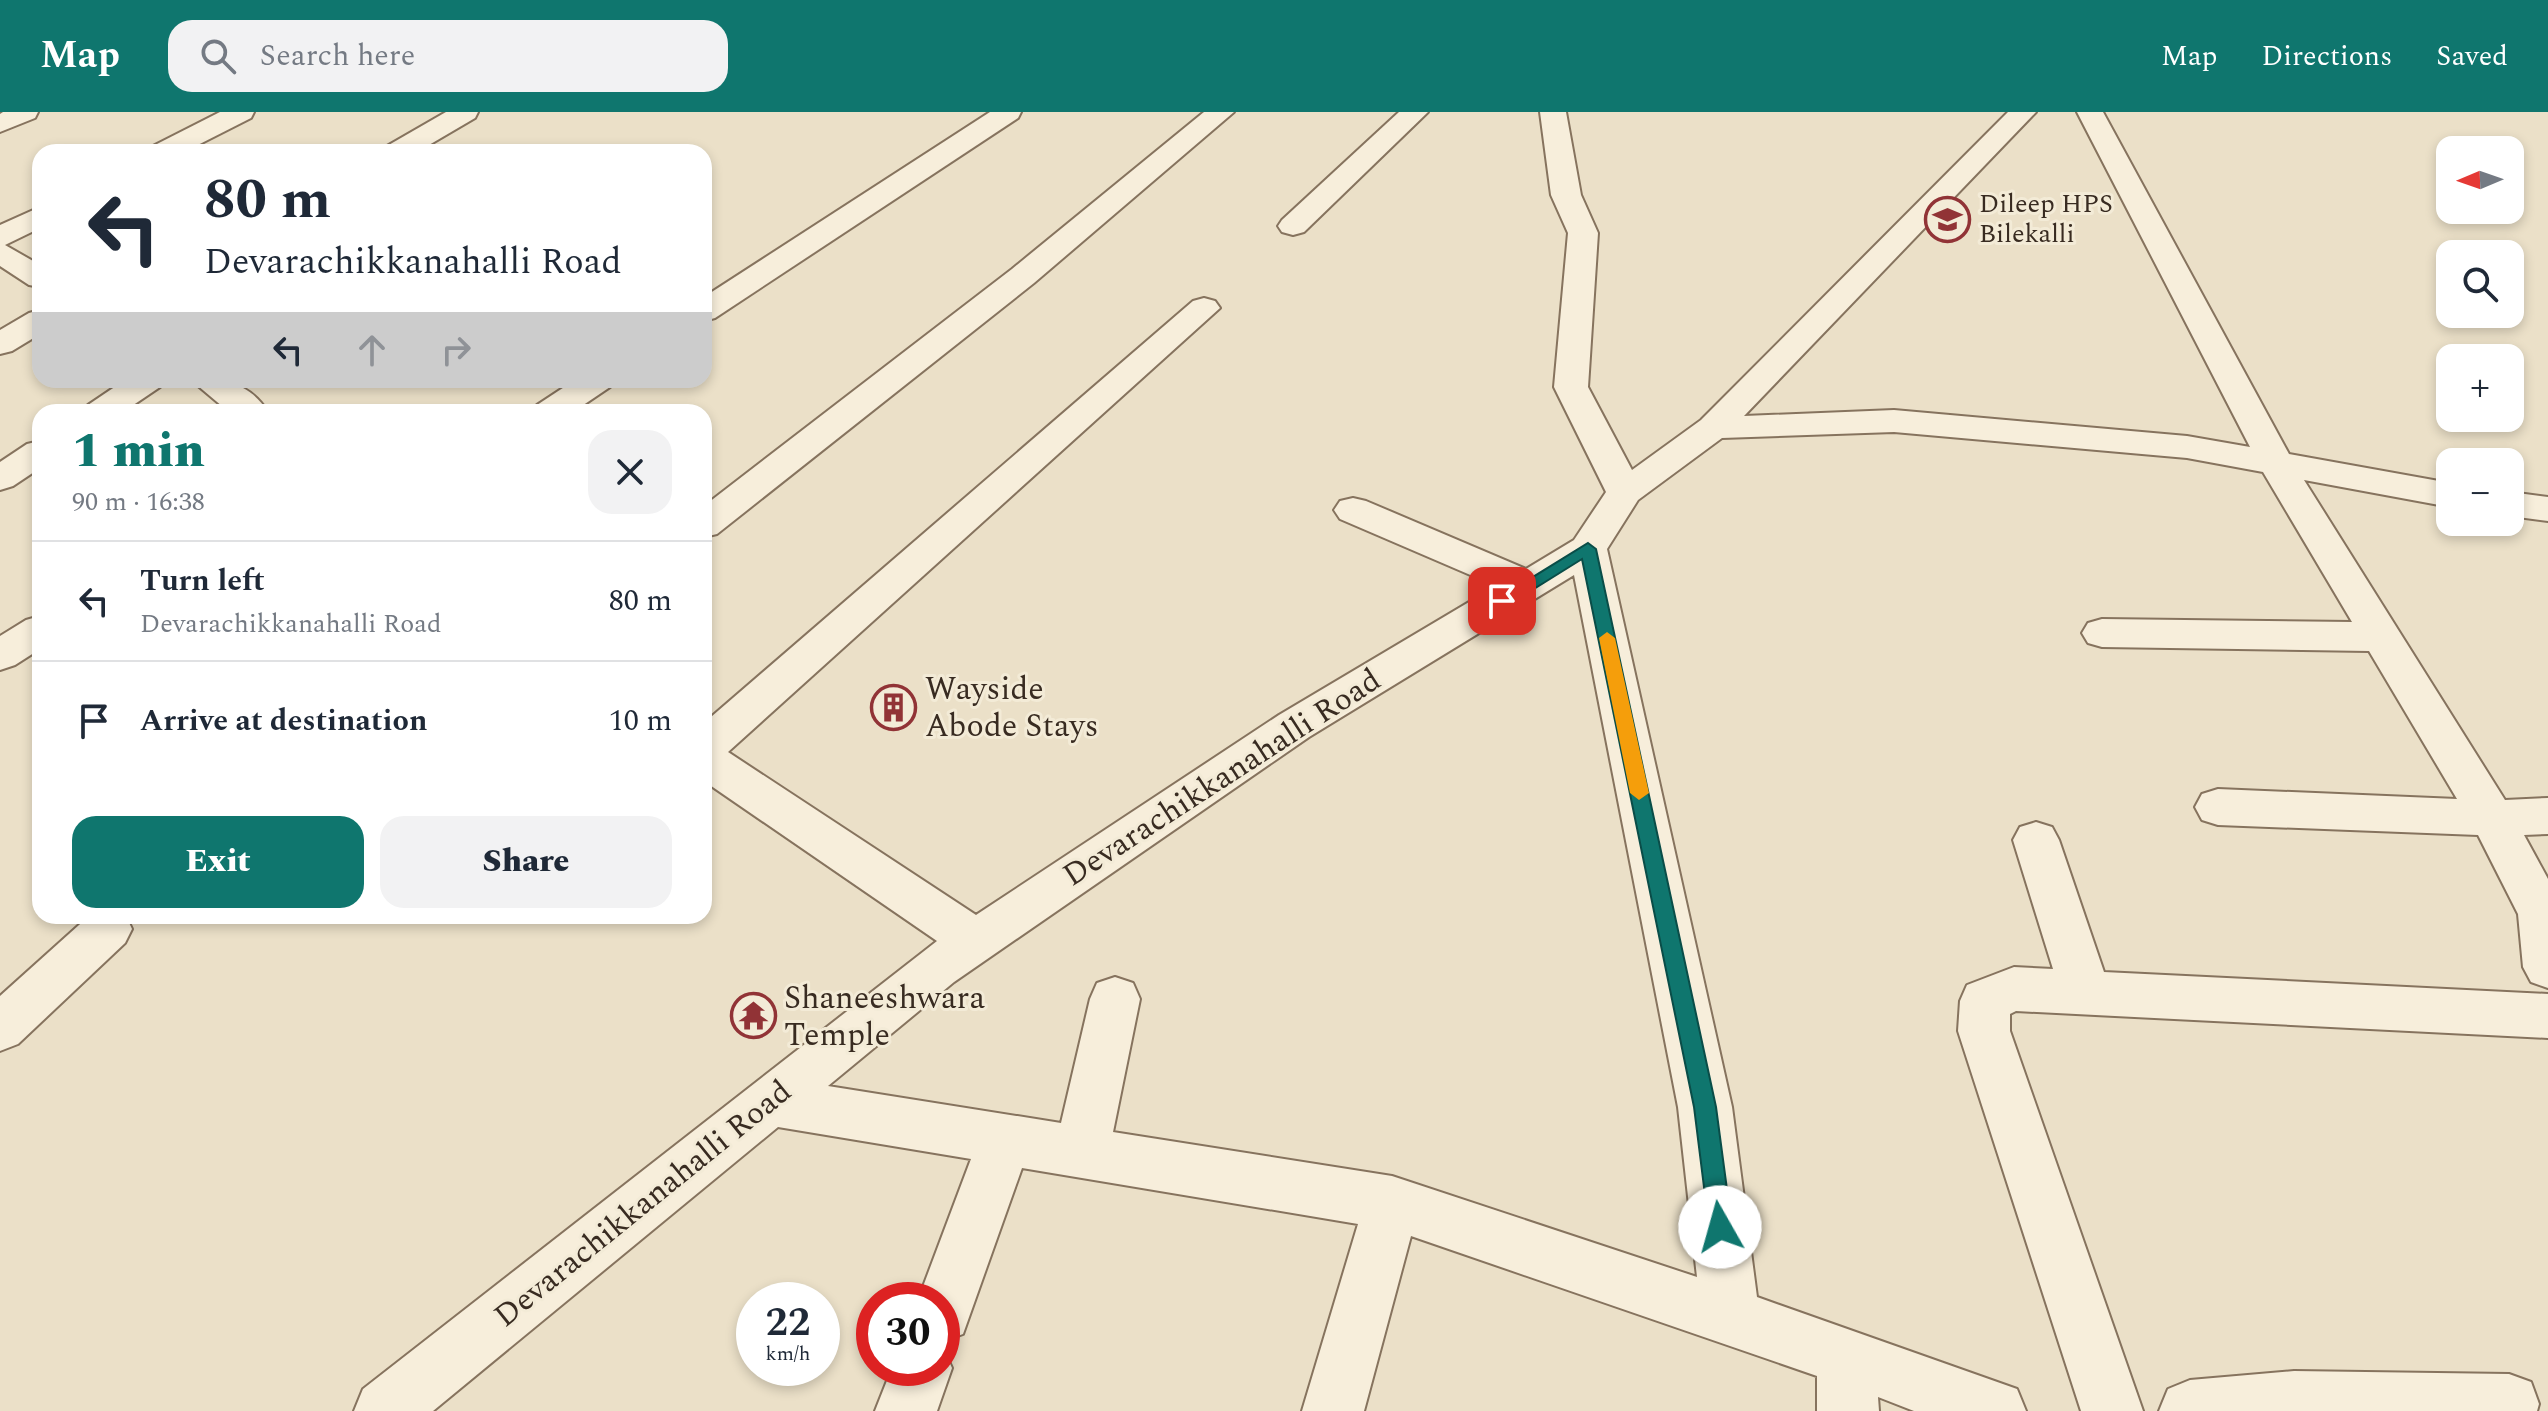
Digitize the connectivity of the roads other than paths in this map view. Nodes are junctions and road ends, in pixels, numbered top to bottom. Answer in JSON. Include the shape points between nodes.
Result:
{"nodes":[{"id":1,"x":25,"y":112,"type":"edge"},
{"id":2,"x":241,"y":112,"type":"edge"},
{"id":3,"x":465,"y":112,"type":"edge"},
{"id":4,"x":1008,"y":112,"type":"edge"},
{"id":5,"x":1221,"y":112,"type":"edge"},
{"id":6,"x":1415,"y":112,"type":"edge"},
{"id":7,"x":1553,"y":112,"type":"edge"},
{"id":8,"x":2023,"y":112,"type":"edge"},
{"id":9,"x":2090,"y":112,"type":"edge"},
{"id":10,"x":0,"y":124,"type":"edge"},
{"id":11,"x":179,"y":144,"type":"edge"},
{"id":12,"x":411,"y":144,"type":"edge"},
{"id":13,"x":32,"y":220,"type":"edge"},
{"id":14,"x":1293,"y":226,"type":"dead end"},
{"id":15,"x":0,"y":237,"type":"edge"},
{"id":16,"x":0,"y":253,"type":"edge"},
{"id":17,"x":32,"y":273,"type":"edge"},
{"id":18,"x":712,"y":306,"type":"edge"},
{"id":19,"x":1204,"y":308,"type":"dead end"},
{"id":20,"x":32,"y":325,"type":"edge"},
{"id":21,"x":0,"y":344,"type":"edge"},
{"id":22,"x":136,"y":388,"type":"edge"},
{"id":23,"x":219,"y":388,"type":"edge"},
{"id":24,"x":586,"y":388,"type":"edge"},
{"id":25,"x":112,"y":404,"type":"edge"},
{"id":26,"x":240,"y":404,"type":"edge"},
{"id":27,"x":561,"y":404,"type":"edge"},
{"id":28,"x":1713,"y":428,"type":"junction"},
{"id":29,"x":32,"y":457,"type":"edge"},
{"id":30,"x":2277,"y":465,"type":"junction"},
{"id":31,"x":0,"y":478,"type":"edge"},
{"id":32,"x":1625,"y":492,"type":"junction"},
{"id":33,"x":2436,"y":493,"type":"edge"},
{"id":34,"x":2524,"y":506,"type":"edge"},
{"id":35,"x":2548,"y":509,"type":"edge"},
{"id":36,"x":1353,"y":510,"type":"dead end"},
{"id":37,"x":712,"y":519,"type":"edge"},
{"id":38,"x":1588,"y":549,"type":"junction"},
{"id":39,"x":1528,"y":585,"type":"junction"},
{"id":40,"x":2102,"y":633,"type":"dead end"},
{"id":41,"x":32,"y":635,"type":"edge"},
{"id":42,"x":2382,"y":637,"type":"junction"},
{"id":43,"x":0,"y":655,"type":"edge"},
{"id":44,"x":712,"y":741,"type":"edge"},
{"id":45,"x":712,"y":764,"type":"edge"},
{"id":46,"x":2218,"y":807,"type":"dead end"},
{"id":47,"x":2548,"y":816,"type":"edge"},
{"id":48,"x":2492,"y":818,"type":"junction"},
{"id":49,"x":2036,"y":840,"type":"dead end"},
{"id":50,"x":108,"y":929,"type":"dead end"},
{"id":51,"x":976,"y":941,"type":"junction"},
{"id":52,"x":2548,"y":967,"type":"edge"},
{"id":53,"x":2086,"y":994,"type":"junction"},
{"id":54,"x":1115,"y":999,"type":"dead end"},
{"id":55,"x":2548,"y":1016,"type":"edge"},
{"id":56,"x":0,"y":1028,"type":"edge"},
{"id":57,"x":770,"y":1101,"type":"junction"},
{"id":58,"x":1005,"y":1140,"type":"junction"},
{"id":59,"x":1082,"y":1152,"type":"junction"},
{"id":60,"x":1392,"y":1203,"type":"junction"},
{"id":61,"x":953,"y":1282,"type":"edge"},
{"id":62,"x":1731,"y":1317,"type":"junction"},
{"id":63,"x":1847,"y":1384,"type":"edge"},
{"id":64,"x":915,"y":1386,"type":"edge"},
{"id":65,"x":2509,"y":1404,"type":"dead end"},
{"id":66,"x":2297,"y":1406,"type":"edge"},
{"id":67,"x":385,"y":1411,"type":"edge"},
{"id":68,"x":906,"y":1411,"type":"edge"},
{"id":69,"x":1333,"y":1411,"type":"edge"},
{"id":70,"x":1995,"y":1411,"type":"edge"},
{"id":71,"x":2112,"y":1411,"type":"edge"},
{"id":72,"x":2190,"y":1411,"type":"edge"}],
"edges":[{"from":1,"to":10,"type":"street"},
{"from":2,"to":11,"type":"street"},
{"from":3,"to":12,"type":"street"},
{"from":4,"to":18,"type":"street"},
{"from":5,"to":37,"type":"street","via":[[1023,276]]},
{"from":6,"to":14,"type":"street"},
{"from":7,"to":32,"type":"street","via":[[1566,195],[1583,233],[1571,387]]},
{"from":8,"to":28,"type":"street","name":"Devarachikkanahalli Road"},
{"from":9,"to":30,"type":"street"},
{"from":13,"to":15,"type":"street"},
{"from":16,"to":17,"type":"street"},
{"from":19,"to":44,"type":"street"},
{"from":20,"to":21,"type":"street"},
{"from":22,"to":25,"type":"street"},
{"from":23,"to":26,"type":"street"},
{"from":24,"to":27,"type":"street"},
{"from":28,"to":30,"type":"street","via":[[1894,421],[2187,447]]},
{"from":28,"to":32,"type":"street","name":"Devarachikkanahalli Road"},
{"from":29,"to":31,"type":"street"},
{"from":30,"to":33,"type":"street"},
{"from":30,"to":42,"type":"street"},
{"from":32,"to":38,"type":"street","name":"Devarachikkanahalli Road"},
{"from":34,"to":35,"type":"street"},
{"from":36,"to":39,"type":"street"},
{"from":38,"to":39,"type":"street","name":"Devarachikkanahalli Road"},
{"from":38,"to":62,"type":"street","via":[[1705,1107]]},
{"from":39,"to":51,"type":"street","name":"Devarachikkanahalli Road","via":[[1294,726]]},
{"from":40,"to":42,"type":"street"},
{"from":41,"to":43,"type":"street"},
{"from":42,"to":48,"type":"street"},
{"from":45,"to":51,"type":"street"},
{"from":46,"to":48,"type":"street"},
{"from":47,"to":48,"type":"street"},
{"from":48,"to":52,"type":"street","via":[[2542,913]]},
{"from":49,"to":53,"type":"street"},
{"from":50,"to":56,"type":"street"},
{"from":51,"to":57,"type":"street","name":"Devarachikkanahalli Road"},
{"from":53,"to":55,"type":"street"},
{"from":53,"to":71,"type":"street","via":[[2014,989],[1985,1001],[1984,1031]]},
{"from":54,"to":59,"type":"street"},
{"from":57,"to":58,"type":"street"},
{"from":57,"to":67,"type":"street","name":"Devarachikkanahalli Road"},
{"from":58,"to":59,"type":"street"},
{"from":58,"to":61,"type":"street"},
{"from":59,"to":60,"type":"street"},
{"from":60,"to":62,"type":"street"},
{"from":60,"to":69,"type":"street"},
{"from":62,"to":63,"type":"street"},
{"from":63,"to":70,"type":"street"},
{"from":64,"to":68,"type":"street"},
{"from":65,"to":66,"type":"street"},
{"from":66,"to":72,"type":"street"}]}
